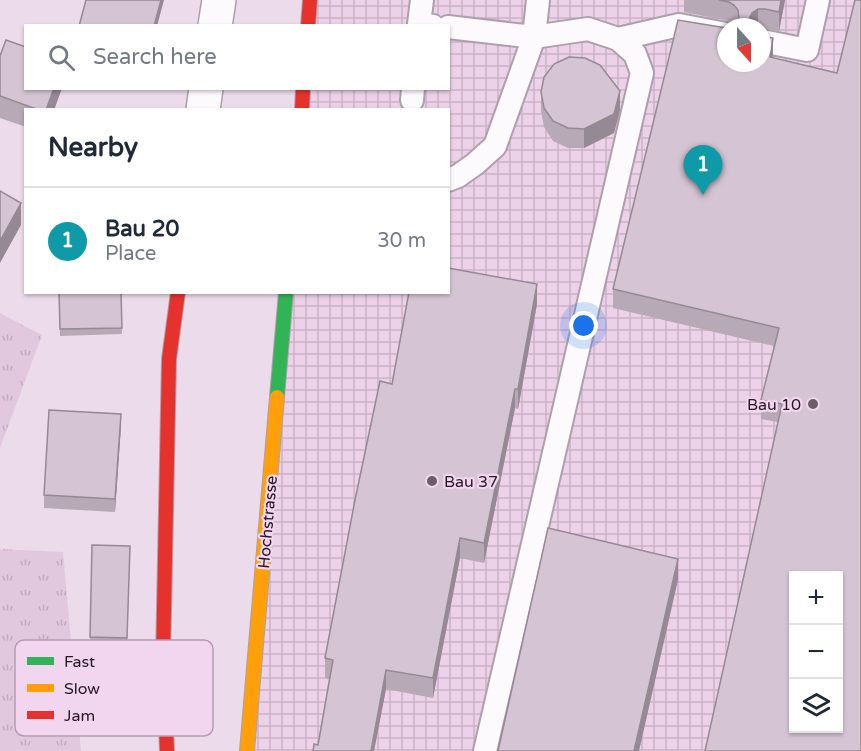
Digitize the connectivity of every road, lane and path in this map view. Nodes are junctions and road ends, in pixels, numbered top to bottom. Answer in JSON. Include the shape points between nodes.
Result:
{"nodes":[{"id":1,"x":219,"y":0,"type":"edge"},
{"id":2,"x":310,"y":0,"type":"edge"},
{"id":3,"x":422,"y":0,"type":"edge"},
{"id":4,"x":538,"y":0,"type":"edge"},
{"id":5,"x":818,"y":0,"type":"edge"},
{"id":6,"x":215,"y":24,"type":"edge"},
{"id":7,"x":308,"y":24,"type":"edge"},
{"id":8,"x":424,"y":24,"type":"edge"},
{"id":9,"x":450,"y":27,"type":"edge"},
{"id":10,"x":717,"y":32,"type":"edge"},
{"id":11,"x":534,"y":37,"type":"junction"},
{"id":12,"x":618,"y":39,"type":"junction"},
{"id":13,"x":771,"y":43,"type":"edge"},
{"id":14,"x":206,"y":90,"type":"edge"},
{"id":15,"x":303,"y":90,"type":"edge"},
{"id":16,"x":203,"y":108,"type":"edge"},
{"id":17,"x":302,"y":108,"type":"edge"},
{"id":18,"x":450,"y":179,"type":"edge"},
{"id":19,"x":178,"y":294,"type":"edge"},
{"id":20,"x":286,"y":294,"type":"edge"},
{"id":21,"x":163,"y":640,"type":"edge"},
{"id":22,"x":166,"y":736,"type":"edge"},
{"id":23,"x":167,"y":751,"type":"edge"},
{"id":24,"x":247,"y":751,"type":"edge"},
{"id":25,"x":485,"y":751,"type":"edge"}],
"edges":[{"from":1,"to":6,"type":"street"},
{"from":2,"to":7,"type":"street"},
{"from":3,"to":8,"type":"lane"},
{"from":4,"to":11,"type":"lane"},
{"from":5,"to":13,"type":"lane","via":[[807,50]]},
{"from":9,"to":11,"type":"lane"},
{"from":10,"to":12,"type":"lane","via":[[678,24]]},
{"from":11,"to":12,"type":"lane","via":[[588,30]]},
{"from":11,"to":18,"type":"lane","via":[[495,146]]},
{"from":12,"to":25,"type":"lane","via":[[634,54],[642,74]]},
{"from":14,"to":16,"type":"street"},
{"from":15,"to":17,"type":"street"},
{"from":19,"to":21,"type":"street","via":[[169,359]]},
{"from":20,"to":24,"type":"street","name":"Hochstrasse"},
{"from":22,"to":23,"type":"street"}]}
